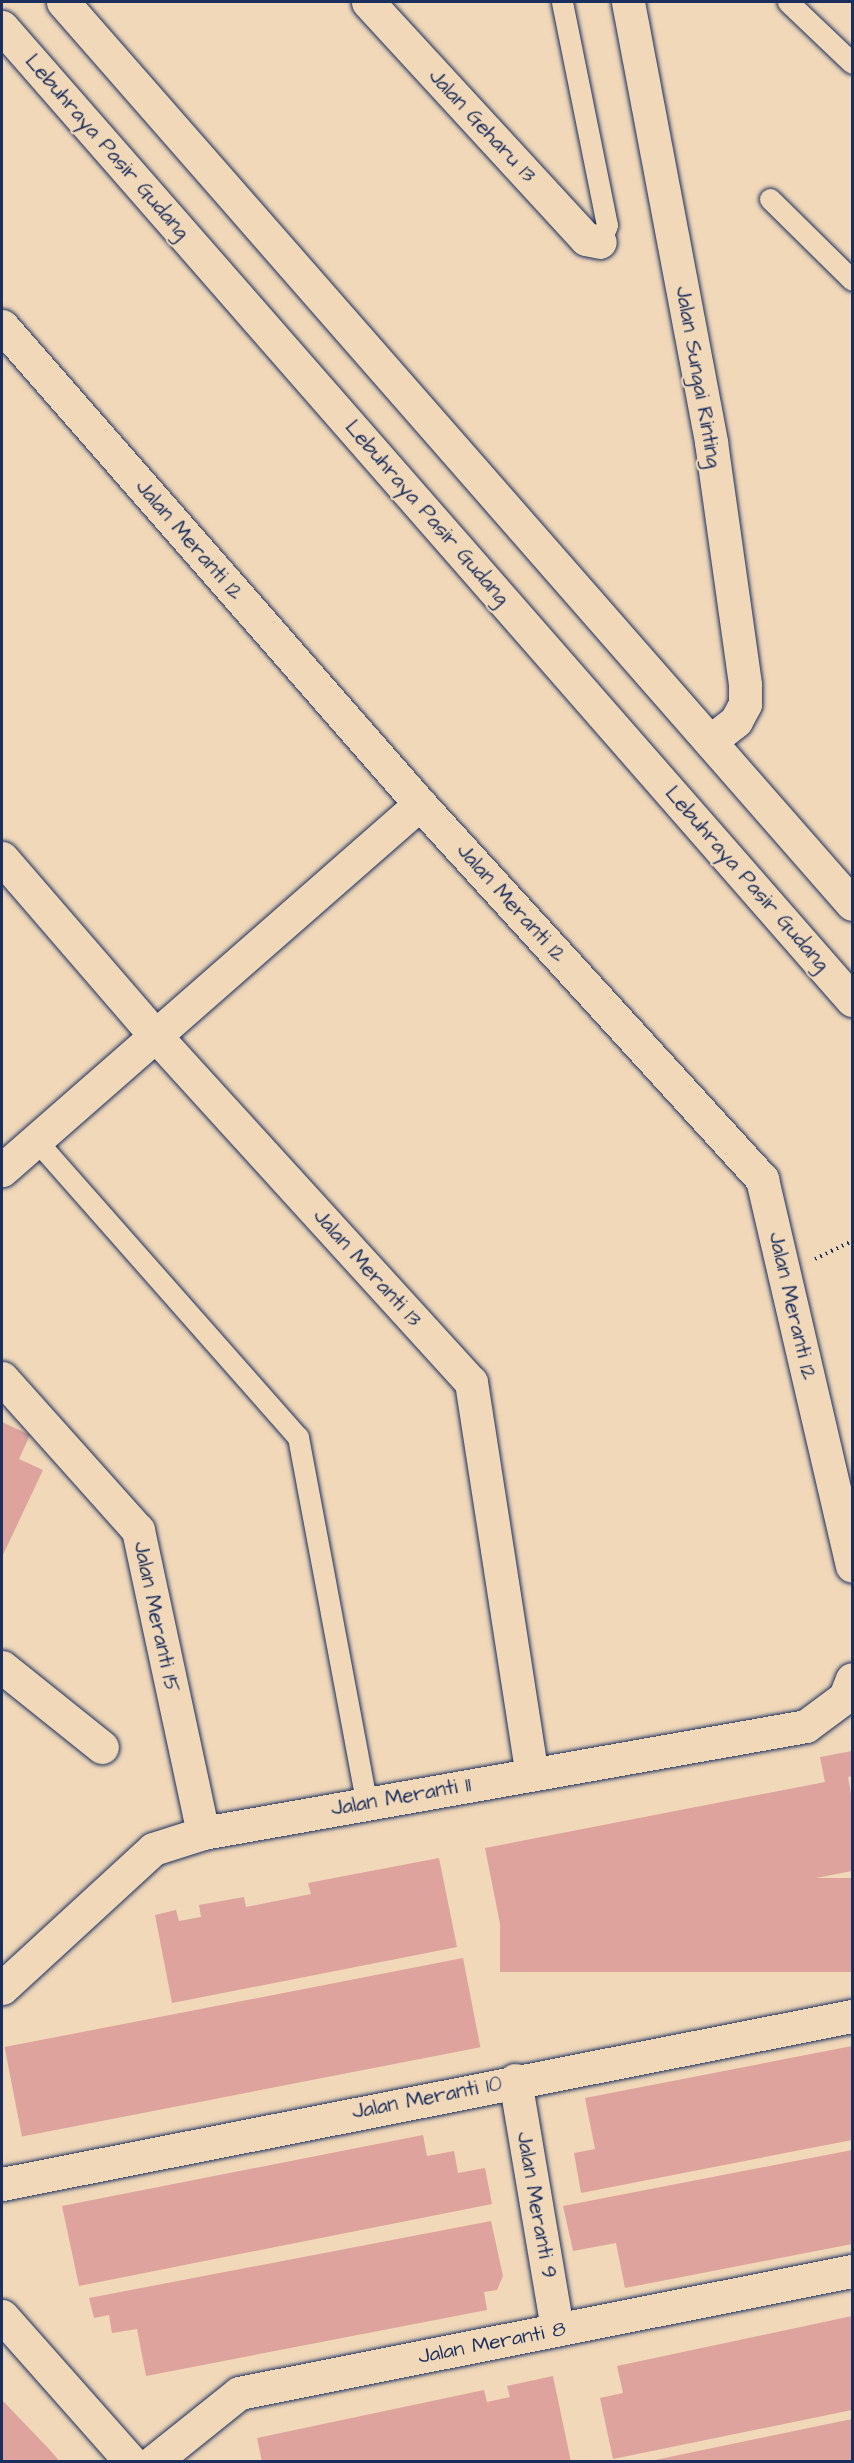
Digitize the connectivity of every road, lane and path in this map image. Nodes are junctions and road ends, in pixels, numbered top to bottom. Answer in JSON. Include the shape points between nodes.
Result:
{"nodes":[{"id":1,"x":63,"y":2,"type":"edge"},
{"id":2,"x":368,"y":2,"type":"edge"},
{"id":3,"x":562,"y":2,"type":"edge"},
{"id":4,"x":628,"y":2,"type":"edge"},
{"id":5,"x":788,"y":2,"type":"edge"},
{"id":6,"x":2,"y":27,"type":"edge"},
{"id":7,"x":852,"y":63,"type":"edge"},
{"id":8,"x":770,"y":199,"type":"dead end"},
{"id":9,"x":600,"y":242,"type":"joint"},
{"id":10,"x":852,"y":280,"type":"edge"},
{"id":11,"x":2,"y":326,"type":"edge"},
{"id":12,"x":710,"y":741,"type":"junction"},
{"id":13,"x":420,"y":804,"type":"junction"},
{"id":14,"x":2,"y":858,"type":"edge"},
{"id":15,"x":852,"y":904,"type":"edge"},
{"id":16,"x":852,"y":1000,"type":"edge"},
{"id":17,"x":154,"y":1034,"type":"junction"},
{"id":18,"x":35,"y":1140,"type":"junction"},
{"id":19,"x":2,"y":1170,"type":"edge"},
{"id":20,"x":2,"y":1378,"type":"edge"},
{"id":21,"x":852,"y":1566,"type":"edge"},
{"id":22,"x":2,"y":1667,"type":"edge"},
{"id":23,"x":848,"y":1688,"type":"edge"},
{"id":24,"x":102,"y":1747,"type":"dead end"},
{"id":25,"x":532,"y":1774,"type":"junction"},
{"id":26,"x":367,"y":1804,"type":"junction"},
{"id":27,"x":203,"y":1833,"type":"junction"},
{"id":28,"x":2,"y":1988,"type":"edge"},
{"id":29,"x":852,"y":2016,"type":"edge"},
{"id":30,"x":515,"y":2080,"type":"junction"},
{"id":31,"x":2,"y":2184,"type":"edge"},
{"id":32,"x":852,"y":2271,"type":"edge"},
{"id":33,"x":2,"y":2316,"type":"edge"},
{"id":34,"x":557,"y":2330,"type":"junction"},
{"id":35,"x":131,"y":2462,"type":"edge"},
{"id":36,"x":153,"y":2462,"type":"edge"}],
"edges":[{"from":1,"to":12,"type":"main road"},
{"from":2,"to":9,"type":"main road","name":"Jalan Geharu 13","via":[[586,240]]},
{"from":3,"to":9,"type":"lane","via":[[607,225]]},
{"from":4,"to":12,"type":"main road","name":"Jalan Sungai Rinting","via":[[711,442],[745,685],[745,704],[736,721]]},
{"from":5,"to":7,"type":"lane"},
{"from":6,"to":16,"type":"main road","name":"Lebuhraya Pasir Gudang"},
{"from":8,"to":10,"type":"lane"},
{"from":11,"to":13,"type":"main road","name":"Jalan Meranti 12"},
{"from":12,"to":15,"type":"main road"},
{"from":13,"to":17,"type":"main road"},
{"from":13,"to":21,"type":"main road","name":"Jalan Meranti 12","via":[[762,1179]]},
{"from":14,"to":17,"type":"main road","name":"Jalan Meranti 13"},
{"from":17,"to":18,"type":"main road"},
{"from":17,"to":25,"type":"main road","name":"Jalan Meranti 13","via":[[471,1382]]},
{"from":18,"to":19,"type":"main road"},
{"from":18,"to":26,"type":"lane","via":[[298,1437]]},
{"from":20,"to":27,"type":"main road","name":"Jalan Meranti 15","via":[[138,1530]]},
{"from":22,"to":24,"type":"main road"},
{"from":23,"to":25,"type":"main road","name":"Jalan Meranti 11","via":[[806,1726]]},
{"from":25,"to":26,"type":"main road","name":"Jalan Meranti 11"},
{"from":26,"to":27,"type":"main road","name":"Jalan Meranti 11"},
{"from":27,"to":28,"type":"main road","name":"Jalan Meranti 11","via":[[153,1849]]},
{"from":29,"to":30,"type":"main road","name":"Jalan Meranti 10"},
{"from":30,"to":31,"type":"main road","name":"Jalan Meranti 10"},
{"from":30,"to":34,"type":"main road","name":"Jalan Meranti 9"},
{"from":32,"to":34,"type":"main road","name":"Jalan Meranti 8"},
{"from":33,"to":35,"type":"main road"},
{"from":34,"to":36,"type":"main road","name":"Jalan Meranti 8","via":[[238,2393]]}]}
